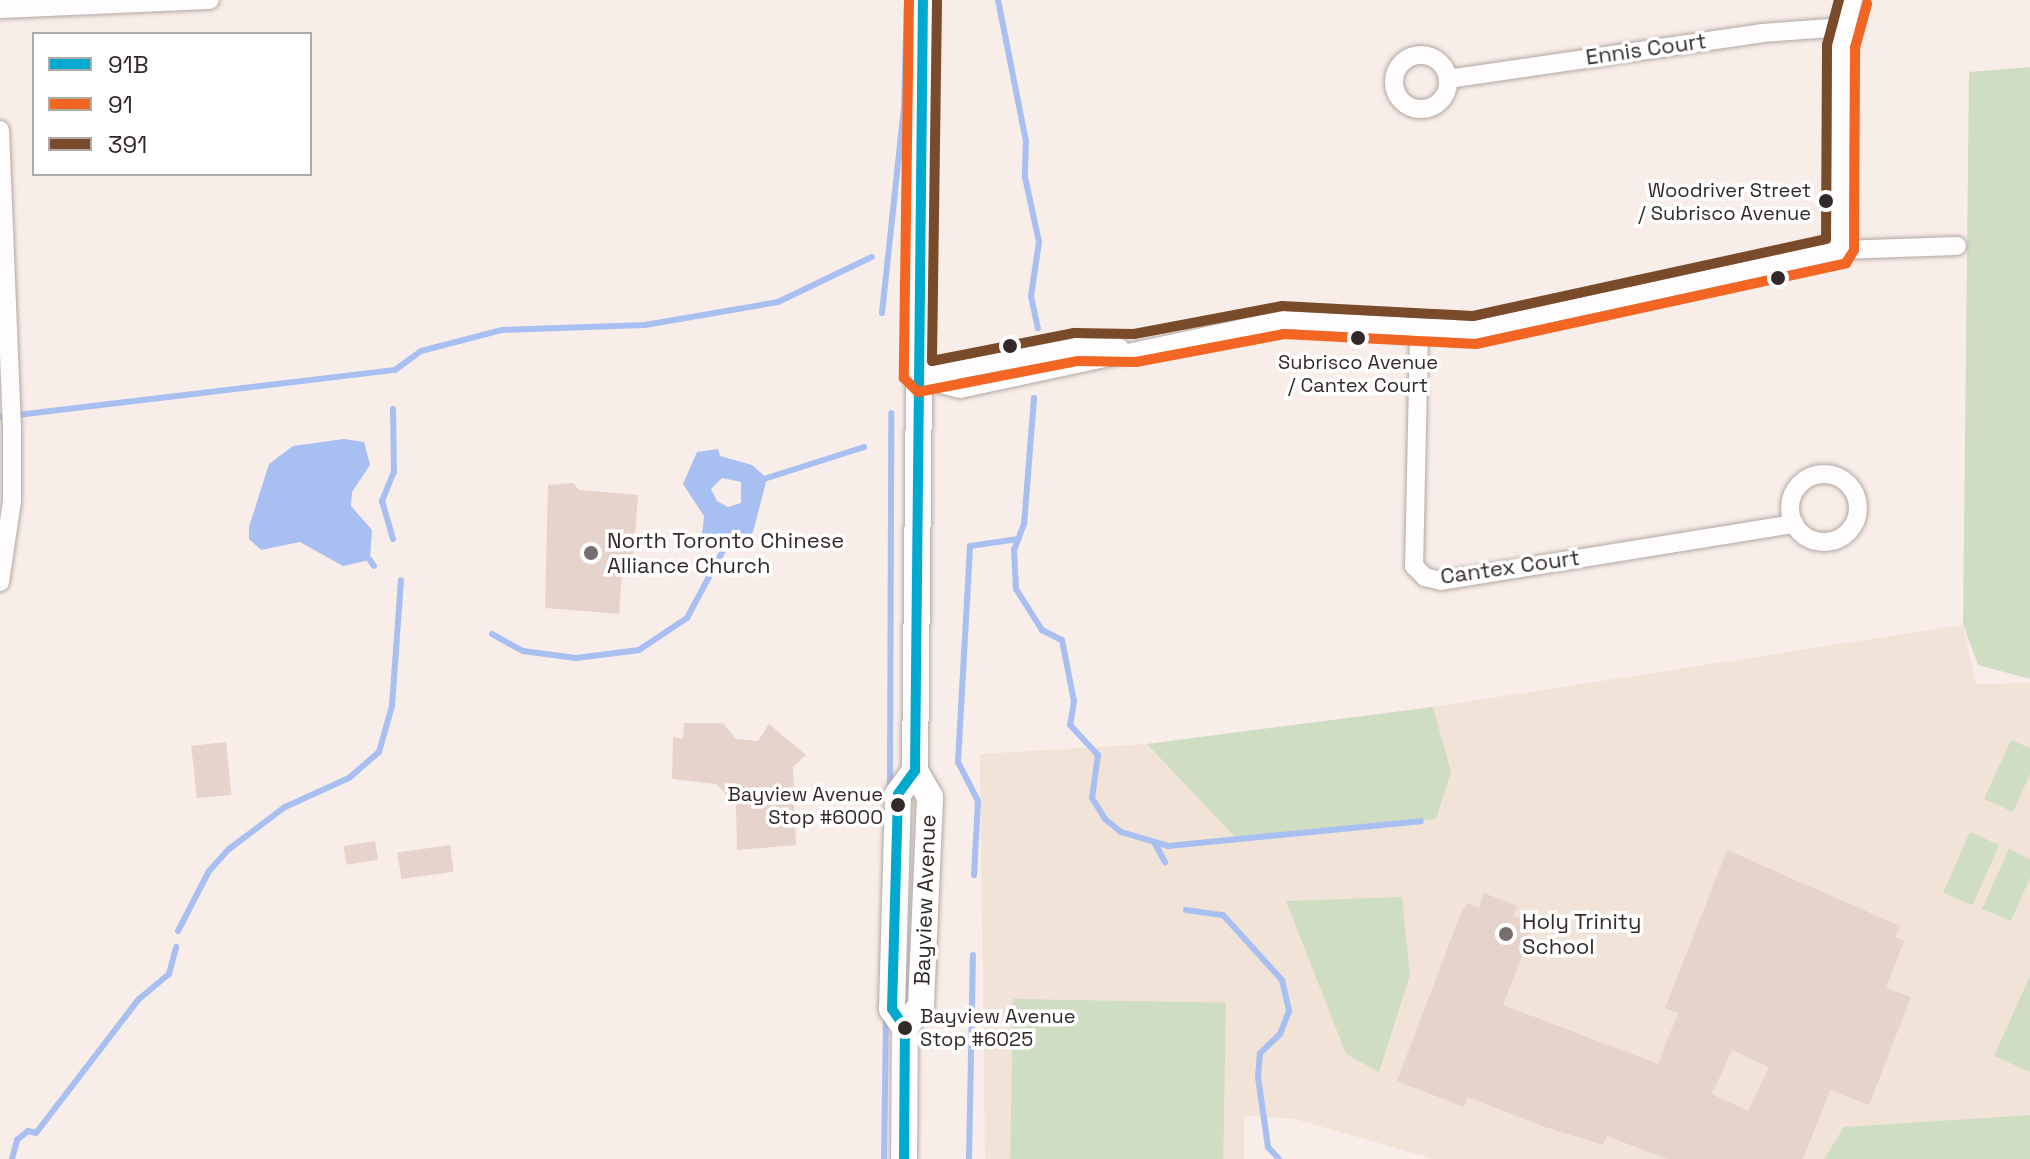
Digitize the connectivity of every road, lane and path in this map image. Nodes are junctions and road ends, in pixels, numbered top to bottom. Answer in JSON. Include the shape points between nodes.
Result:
{"nodes":[{"id":1,"x":200,"y":0,"type":"edge"},
{"id":2,"x":210,"y":0,"type":"edge"},
{"id":3,"x":923,"y":0,"type":"edge"},
{"id":4,"x":1853,"y":0,"type":"edge"},
{"id":5,"x":0,"y":9,"type":"edge"},
{"id":6,"x":1844,"y":27,"type":"junction"},
{"id":7,"x":1448,"y":79,"type":"dead end"},
{"id":8,"x":0,"y":130,"type":"edge"},
{"id":9,"x":1957,"y":246,"type":"dead end"},
{"id":10,"x":1840,"y":250,"type":"junction"},
{"id":11,"x":3,"y":306,"type":"edge"},
{"id":12,"x":1419,"y":332,"type":"junction"},
{"id":13,"x":918,"y":378,"type":"junction"},
{"id":14,"x":1794,"y":524,"type":"dead end"},
{"id":15,"x":0,"y":582,"type":"edge"},
{"id":16,"x":904,"y":1159,"type":"edge"}],
"edges":[{"from":1,"to":2,"type":"street"},
{"from":1,"to":5,"type":"street"},
{"from":3,"to":13,"type":"main road","name":"Bayview Avenue"},
{"from":4,"to":6,"type":"street"},
{"from":6,"to":7,"type":"street","name":"Ennis Court","via":[[1762,33]]},
{"from":6,"to":10,"type":"street"},
{"from":8,"to":11,"type":"street"},
{"from":9,"to":10,"type":"street"},
{"from":10,"to":12,"type":"street","via":[[1485,328]]},
{"from":11,"to":15,"type":"street","via":[[12,501]]},
{"from":12,"to":13,"type":"street","via":[[1302,319],[1135,348],[1077,347]]},
{"from":12,"to":14,"type":"street","name":"Cantex Court","via":[[1414,566],[1425,577],[1441,581]]},
{"from":13,"to":16,"type":"main road","name":"Bayview Avenue","via":[[915,771],[930,797],[921,1005],[905,1028]]}]}
